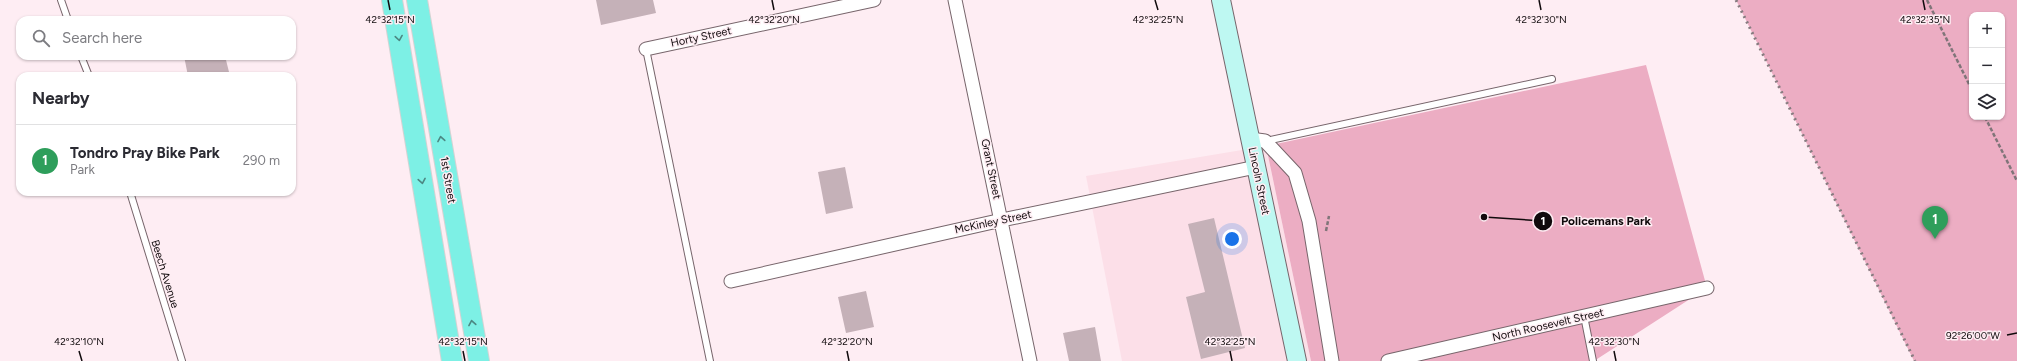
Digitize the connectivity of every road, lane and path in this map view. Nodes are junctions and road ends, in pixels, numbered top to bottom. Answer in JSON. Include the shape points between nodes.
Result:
{"nodes":[{"id":1,"x":61,"y":0,"type":"edge"},
{"id":2,"x":392,"y":0,"type":"edge"},
{"id":3,"x":416,"y":0,"type":"edge"},
{"id":4,"x":874,"y":0,"type":"edge"},
{"id":5,"x":954,"y":0,"type":"edge"},
{"id":6,"x":1221,"y":0,"type":"edge"},
{"id":7,"x":1927,"y":0,"type":"edge"},
{"id":8,"x":67,"y":16,"type":"edge"},
{"id":9,"x":646,"y":49,"type":"joint"},
{"id":10,"x":82,"y":60,"type":"edge"},
{"id":11,"x":87,"y":72,"type":"edge"},
{"id":12,"x":1552,"y":79,"type":"dead end"},
{"id":13,"x":1969,"y":84,"type":"edge"},
{"id":14,"x":1987,"y":120,"type":"edge"},
{"id":15,"x":1257,"y":140,"type":"junction"},
{"id":16,"x":1256,"y":167,"type":"junction"},
{"id":17,"x":2017,"y":180,"type":"edge"},
{"id":18,"x":131,"y":196,"type":"edge"},
{"id":19,"x":1002,"y":220,"type":"junction"},
{"id":20,"x":731,"y":282,"type":"dead end"},
{"id":21,"x":1707,"y":288,"type":"dead end"},
{"id":22,"x":1584,"y":316,"type":"junction"},
{"id":23,"x":182,"y":361,"type":"edge"},
{"id":24,"x":452,"y":361,"type":"edge"},
{"id":25,"x":479,"y":361,"type":"edge"},
{"id":26,"x":710,"y":361,"type":"edge"},
{"id":27,"x":1030,"y":361,"type":"edge"},
{"id":28,"x":1297,"y":361,"type":"edge"},
{"id":29,"x":1332,"y":361,"type":"edge"},
{"id":30,"x":1388,"y":361,"type":"edge"},
{"id":31,"x":1593,"y":361,"type":"edge"}],
"edges":[{"from":1,"to":8,"type":"lane"},
{"from":2,"to":24,"type":"main road","one_way":true},
{"from":25,"to":3,"type":"main road","name":"1st Street","one_way":true},
{"from":4,"to":9,"type":"street","name":"Horty Street"},
{"from":5,"to":19,"type":"street","name":"Grant Street"},
{"from":6,"to":15,"type":"main road","name":"Lincoln Street"},
{"from":7,"to":13,"type":"path"},
{"from":9,"to":26,"type":"lane"},
{"from":10,"to":11,"type":"lane"},
{"from":12,"to":15,"type":"lane"},
{"from":14,"to":17,"type":"path"},
{"from":15,"to":16,"type":"main road","name":"Lincoln Street"},
{"from":15,"to":29,"type":"street","via":[[1295,173],[1309,221]]},
{"from":16,"to":19,"type":"street","name":"McKinley Street"},
{"from":16,"to":28,"type":"main road","name":"Lincoln Street"},
{"from":18,"to":23,"type":"lane","name":"Beech Avenue"},
{"from":19,"to":20,"type":"street","name":"McKinley Street"},
{"from":19,"to":27,"type":"street","name":"Grant Street"},
{"from":21,"to":22,"type":"street","name":"North Roosevelt Street"},
{"from":22,"to":30,"type":"street","name":"North Roosevelt Street"},
{"from":22,"to":31,"type":"lane"}]}
